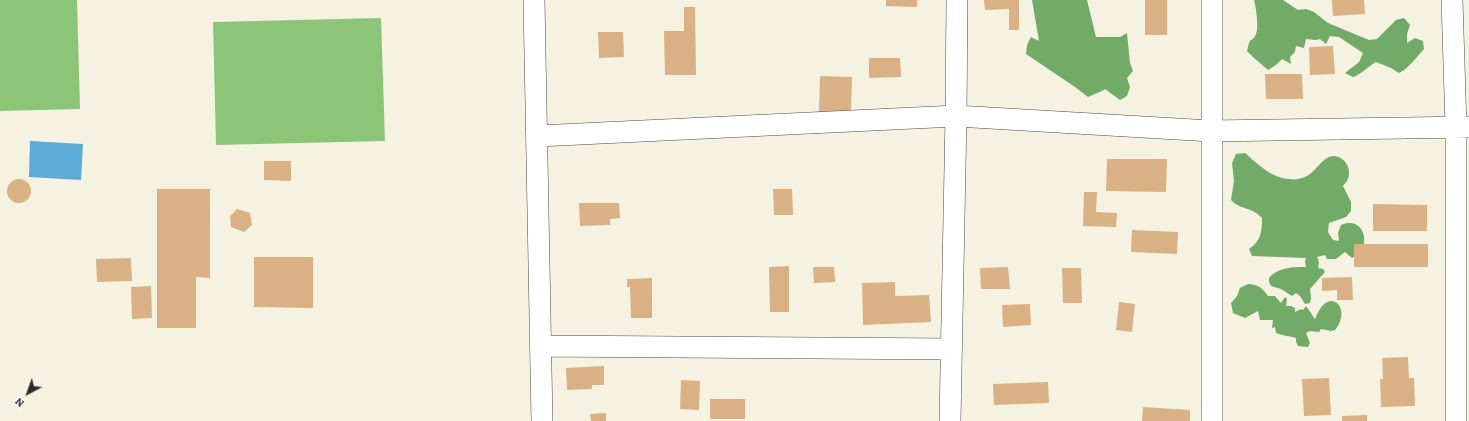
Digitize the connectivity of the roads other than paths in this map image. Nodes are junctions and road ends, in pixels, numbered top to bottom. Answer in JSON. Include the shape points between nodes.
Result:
{"nodes":[{"id":1,"x":534,"y":0,"type":"edge"},
{"id":2,"x":957,"y":0,"type":"edge"},
{"id":3,"x":1212,"y":0,"type":"edge"},
{"id":4,"x":1452,"y":0,"type":"edge"},
{"id":5,"x":956,"y":116,"type":"junction"},
{"id":6,"x":1462,"y":127,"type":"edge"},
{"id":7,"x":1211,"y":131,"type":"junction"},
{"id":8,"x":538,"y":136,"type":"junction"},
{"id":9,"x":541,"y":346,"type":"junction"},
{"id":10,"x":951,"y":349,"type":"junction"},
{"id":11,"x":542,"y":421,"type":"edge"},
{"id":12,"x":950,"y":421,"type":"edge"},
{"id":13,"x":1212,"y":421,"type":"edge"},
{"id":14,"x":1456,"y":421,"type":"edge"}],
"edges":[{"from":1,"to":8,"type":"street"},
{"from":2,"to":5,"type":"street"},
{"from":3,"to":7,"type":"street"},
{"from":4,"to":6,"type":"street"},
{"from":5,"to":7,"type":"street"},
{"from":5,"to":8,"type":"street"},
{"from":5,"to":10,"type":"street"},
{"from":6,"to":7,"type":"street"},
{"from":6,"to":14,"type":"street"},
{"from":7,"to":13,"type":"street"},
{"from":8,"to":9,"type":"street"},
{"from":9,"to":10,"type":"street"},
{"from":9,"to":11,"type":"street"},
{"from":10,"to":12,"type":"street"}]}
